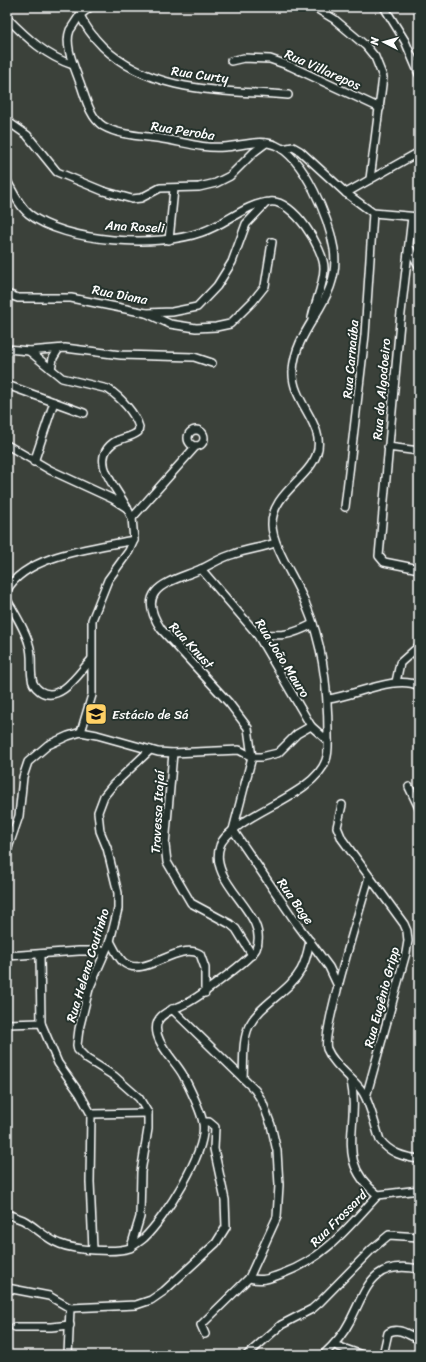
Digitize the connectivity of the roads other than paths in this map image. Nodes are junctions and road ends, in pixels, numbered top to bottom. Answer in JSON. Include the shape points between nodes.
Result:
{"nodes":[{"id":1,"x":90,"y":7,"type":"edge"},
{"id":2,"x":314,"y":7,"type":"edge"},
{"id":3,"x":384,"y":7,"type":"edge"},
{"id":4,"x":80,"y":15,"type":"junction"},
{"id":5,"x":7,"y":18,"type":"edge"},
{"id":6,"x":15,"y":26,"type":"junction"},
{"id":7,"x":7,"y":29,"type":"edge"},
{"id":8,"x":231,"y":61,"type":"dead end"},
{"id":9,"x":73,"y":65,"type":"junction"},
{"id":10,"x":419,"y":74,"type":"edge"},
{"id":11,"x":288,"y":95,"type":"dead end"},
{"id":12,"x":380,"y":108,"type":"junction"},
{"id":13,"x":7,"y":121,"type":"edge"},
{"id":14,"x":266,"y":142,"type":"junction"},
{"id":15,"x":282,"y":149,"type":"junction"},
{"id":16,"x":419,"y":152,"type":"edge"},
{"id":17,"x":370,"y":179,"type":"junction"},
{"id":18,"x":7,"y":181,"type":"edge"},
{"id":19,"x":174,"y":189,"type":"junction"},
{"id":20,"x":346,"y":193,"type":"junction"},
{"id":21,"x":266,"y":203,"type":"junction"},
{"id":22,"x":372,"y":213,"type":"junction"},
{"id":23,"x":415,"y":217,"type":"edge"},
{"id":24,"x":169,"y":240,"type":"junction"},
{"id":25,"x":272,"y":242,"type":"dead end"},
{"id":26,"x":409,"y":246,"type":"junction"},
{"id":27,"x":419,"y":266,"type":"edge"},
{"id":28,"x":7,"y":294,"type":"edge"},
{"id":29,"x":146,"y":313,"type":"junction"},
{"id":30,"x":311,"y":323,"type":"junction"},
{"id":31,"x":7,"y":349,"type":"edge"},
{"id":32,"x":29,"y":350,"type":"junction"},
{"id":33,"x":58,"y":350,"type":"junction"},
{"id":34,"x":212,"y":363,"type":"dead end"},
{"id":35,"x":53,"y":370,"type":"junction"},
{"id":36,"x":7,"y":385,"type":"edge"},
{"id":37,"x":54,"y":402,"type":"junction"},
{"id":38,"x":84,"y":413,"type":"dead end"},
{"id":39,"x":7,"y":445,"type":"edge"},
{"id":40,"x":196,"y":446,"type":"dead end"},
{"id":41,"x":388,"y":447,"type":"junction"},
{"id":42,"x":419,"y":451,"type":"edge"},
{"id":43,"x":34,"y":462,"type":"junction"},
{"id":44,"x":345,"y":507,"type":"dead end"},
{"id":45,"x":127,"y":508,"type":"junction"},
{"id":46,"x":132,"y":518,"type":"junction"},
{"id":47,"x":134,"y":540,"type":"junction"},
{"id":48,"x":275,"y":543,"type":"junction"},
{"id":49,"x":201,"y":569,"type":"junction"},
{"id":50,"x":419,"y":569,"type":"edge"},
{"id":51,"x":7,"y":590,"type":"edge"},
{"id":52,"x":7,"y":600,"type":"edge"},
{"id":53,"x":313,"y":624,"type":"junction"},
{"id":54,"x":257,"y":634,"type":"junction"},
{"id":55,"x":419,"y":646,"type":"edge"},
{"id":56,"x":91,"y":660,"type":"junction"},
{"id":57,"x":396,"y":682,"type":"junction"},
{"id":58,"x":419,"y":686,"type":"edge"},
{"id":59,"x":328,"y":700,"type":"junction"},
{"id":60,"x":311,"y":726,"type":"junction"},
{"id":61,"x":81,"y":732,"type":"junction"},
{"id":62,"x":328,"y":741,"type":"junction"},
{"id":63,"x":150,"y":750,"type":"junction"},
{"id":64,"x":173,"y":753,"type":"junction"},
{"id":65,"x":252,"y":757,"type":"junction"},
{"id":66,"x":409,"y":788,"type":"dead end"},
{"id":67,"x":342,"y":805,"type":"dead end"},
{"id":68,"x":419,"y":808,"type":"edge"},
{"id":69,"x":233,"y":830,"type":"junction"},
{"id":70,"x":7,"y":851,"type":"edge"},
{"id":71,"x":369,"y":877,"type":"junction"},
{"id":72,"x":110,"y":941,"type":"junction"},
{"id":73,"x":310,"y":941,"type":"junction"},
{"id":74,"x":104,"y":951,"type":"junction"},
{"id":75,"x":40,"y":954,"type":"junction"},
{"id":76,"x":252,"y":955,"type":"junction"},
{"id":77,"x":7,"y":956,"type":"edge"},
{"id":78,"x":338,"y":986,"type":"junction"},
{"id":79,"x":205,"y":992,"type":"junction"},
{"id":80,"x":172,"y":1009,"type":"junction"},
{"id":81,"x":41,"y":1023,"type":"junction"},
{"id":82,"x":7,"y":1024,"type":"edge"},
{"id":83,"x":245,"y":1079,"type":"junction"},
{"id":84,"x":351,"y":1081,"type":"junction"},
{"id":85,"x":366,"y":1097,"type":"junction"},
{"id":86,"x":148,"y":1113,"type":"junction"},
{"id":87,"x":91,"y":1114,"type":"junction"},
{"id":88,"x":203,"y":1122,"type":"junction"},
{"id":89,"x":419,"y":1159,"type":"edge"},
{"id":90,"x":419,"y":1190,"type":"edge"},
{"id":91,"x":378,"y":1195,"type":"junction"},
{"id":92,"x":7,"y":1214,"type":"edge"},
{"id":93,"x":419,"y":1237,"type":"edge"},
{"id":94,"x":131,"y":1247,"type":"junction"},
{"id":95,"x":93,"y":1249,"type":"junction"},
{"id":96,"x":419,"y":1269,"type":"edge"},
{"id":97,"x":248,"y":1278,"type":"junction"},
{"id":98,"x":7,"y":1288,"type":"edge"},
{"id":99,"x":70,"y":1308,"type":"junction"},
{"id":100,"x":70,"y":1325,"type":"junction"},
{"id":101,"x":16,"y":1327,"type":"dead end"},
{"id":102,"x":205,"y":1334,"type":"dead end"},
{"id":103,"x":419,"y":1340,"type":"edge"},
{"id":104,"x":334,"y":1345,"type":"junction"},
{"id":105,"x":68,"y":1355,"type":"edge"},
{"id":106,"x":247,"y":1355,"type":"edge"},
{"id":107,"x":323,"y":1355,"type":"edge"},
{"id":108,"x":362,"y":1355,"type":"edge"},
{"id":109,"x":383,"y":1355,"type":"edge"}],
"edges":[{"from":1,"to":4,"type":"street"},
{"from":2,"to":12,"type":"street","via":[[334,19],[366,46],[375,58],[383,78]]},
{"from":3,"to":10,"type":"street","via":[[406,41]]},
{"from":4,"to":9,"type":"street","name":"Rua Peroba","via":[[68,35]]},
{"from":4,"to":11,"type":"street","name":"Rua Curty","via":[[90,34],[112,55],[136,71],[171,84],[192,88]]},
{"from":5,"to":6,"type":"street"},
{"from":6,"to":7,"type":"street"},
{"from":6,"to":9,"type":"street","via":[[46,52]]},
{"from":8,"to":12,"type":"street","name":"Rua Villarepos","via":[[244,58],[270,59]]},
{"from":9,"to":14,"type":"street","name":"Rua Peroba","via":[[93,114],[105,127],[136,135],[209,147]]},
{"from":12,"to":17,"type":"street"},
{"from":13,"to":19,"type":"street","via":[[27,135],[57,172],[83,184],[132,199],[141,198],[160,188]]},
{"from":14,"to":15,"type":"street","name":"Rua Peroba"},
{"from":14,"to":19,"type":"street","via":[[230,176],[206,186]]},
{"from":15,"to":20,"type":"street","via":[[297,149]]},
{"from":15,"to":30,"type":"street","name":"Rua Peroba","via":[[296,163],[313,190],[324,214],[335,254],[332,282],[324,303]]},
{"from":16,"to":17,"type":"street"},
{"from":17,"to":20,"type":"street"},
{"from":18,"to":24,"type":"street","name":"Ana Roseli","via":[[27,213],[53,228],[130,241]]},
{"from":19,"to":24,"type":"street"},
{"from":20,"to":22,"type":"street"},
{"from":21,"to":24,"type":"street","name":"Ana Roseli","via":[[245,208],[204,232]]},
{"from":21,"to":29,"type":"street","name":"Rua Diana","via":[[246,224],[232,262],[217,286],[197,307],[183,311]]},
{"from":21,"to":30,"type":"street","via":[[271,201],[281,204],[299,217],[324,261]]},
{"from":22,"to":23,"type":"street"},
{"from":22,"to":44,"type":"street","name":"Rua Carnaúba","via":[[364,335]]},
{"from":23,"to":26,"type":"street","name":"Rua do Algodoeiro"},
{"from":25,"to":29,"type":"street","via":[[265,286],[230,324],[196,328],[170,324]]},
{"from":26,"to":27,"type":"street"},
{"from":26,"to":41,"type":"street","name":"Rua do Algodoeiro"},
{"from":28,"to":29,"type":"street","name":"Rua Diana","via":[[18,298],[71,298]]},
{"from":30,"to":48,"type":"street","via":[[295,359],[293,378],[295,391],[314,425],[319,446],[312,463],[274,510],[272,531]]},
{"from":31,"to":32,"type":"street"},
{"from":32,"to":33,"type":"street"},
{"from":32,"to":35,"type":"street"},
{"from":33,"to":34,"type":"street","via":[[65,348],[121,355],[194,357]]},
{"from":33,"to":35,"type":"street","via":[[53,358]]},
{"from":35,"to":45,"type":"street","via":[[62,378],[108,389],[139,424],[138,432],[112,444],[103,455],[102,463],[106,472]]},
{"from":36,"to":37,"type":"street"},
{"from":37,"to":38,"type":"street"},
{"from":37,"to":43,"type":"street"},
{"from":39,"to":43,"type":"street"},
{"from":40,"to":46,"type":"street"},
{"from":41,"to":42,"type":"street"},
{"from":41,"to":50,"type":"street","name":"Rua do Algodoeiro","via":[[379,556],[384,562]]},
{"from":43,"to":45,"type":"street"},
{"from":45,"to":46,"type":"street"},
{"from":46,"to":47,"type":"street"},
{"from":47,"to":51,"type":"street","via":[[59,556],[33,565],[21,573]]},
{"from":47,"to":56,"type":"street","via":[[108,580],[97,603],[92,620]]},
{"from":48,"to":49,"type":"street","name":"Rua Knust","via":[[232,554]]},
{"from":48,"to":53,"type":"street","via":[[297,584]]},
{"from":49,"to":54,"type":"street","name":"Rua João Mauro"},
{"from":49,"to":65,"type":"street","name":"Rua Knust","via":[[165,583],[155,592],[151,611],[161,629],[241,717],[248,728]]},
{"from":52,"to":56,"type":"street","via":[[29,642],[32,679],[38,690],[48,694],[63,690]]},
{"from":53,"to":54,"type":"street","via":[[284,636]]},
{"from":53,"to":59,"type":"street"},
{"from":54,"to":60,"type":"street","name":"Rua João Mauro"},
{"from":55,"to":57,"type":"street","via":[[400,663]]},
{"from":56,"to":61,"type":"street","via":[[92,695]]},
{"from":57,"to":58,"type":"street"},
{"from":57,"to":59,"type":"street"},
{"from":59,"to":62,"type":"street"},
{"from":60,"to":62,"type":"street","name":"Rua João Mauro"},
{"from":60,"to":65,"type":"street","via":[[297,734],[278,753]]},
{"from":61,"to":63,"type":"street","via":[[119,739]]},
{"from":61,"to":70,"type":"street","via":[[48,746],[28,762],[23,777],[19,816]]},
{"from":62,"to":69,"type":"street","via":[[328,756],[314,778],[302,788],[252,815]]},
{"from":63,"to":64,"type":"street"},
{"from":63,"to":72,"type":"street","name":"Rua Helena Coutinho","via":[[113,785],[104,796],[98,812],[99,827],[118,893],[118,909]]},
{"from":64,"to":65,"type":"street","via":[[239,750]]},
{"from":64,"to":76,"type":"street","name":"Travessa Itajaí","via":[[165,845],[167,862],[191,903],[236,929]]},
{"from":65,"to":69,"type":"street","name":"Rua Knust"},
{"from":66,"to":68,"type":"street"},
{"from":67,"to":71,"type":"street","name":"Rua Eugênio Gripp","via":[[338,821],[339,834]]},
{"from":69,"to":73,"type":"street","name":"Rua Bage"},
{"from":69,"to":76,"type":"street","via":[[220,846],[220,867],[224,879],[249,914],[256,930],[258,944]]},
{"from":71,"to":78,"type":"street"},
{"from":71,"to":85,"type":"street","name":"Rua Eugênio Gripp","via":[[404,924],[408,931],[408,941]]},
{"from":72,"to":74,"type":"street","name":"Rua Helena Coutinho"},
{"from":72,"to":79,"type":"street","via":[[117,954],[130,966],[138,967],[187,951],[195,951],[200,954],[205,968]]},
{"from":73,"to":78,"type":"street","name":"Rua Bage","via":[[329,967]]},
{"from":73,"to":83,"type":"street","via":[[301,970],[295,979],[250,1025],[244,1046]]},
{"from":74,"to":75,"type":"street"},
{"from":74,"to":86,"type":"street","name":"Rua Helena Coutinho","via":[[89,989],[79,1028],[78,1050],[139,1098]]},
{"from":75,"to":77,"type":"street"},
{"from":75,"to":81,"type":"street"},
{"from":76,"to":79,"type":"street"},
{"from":78,"to":84,"type":"street","via":[[326,1043],[329,1052]]},
{"from":79,"to":80,"type":"street"},
{"from":80,"to":83,"type":"street"},
{"from":80,"to":88,"type":"street","via":[[159,1020],[156,1030],[158,1038],[183,1074]]},
{"from":81,"to":82,"type":"street"},
{"from":81,"to":87,"type":"street","via":[[58,1063]]},
{"from":83,"to":97,"type":"street","via":[[262,1100],[271,1125],[277,1152],[279,1185],[274,1225]]},
{"from":84,"to":85,"type":"street"},
{"from":84,"to":91,"type":"street","via":[[354,1102],[351,1150],[354,1165],[361,1180]]},
{"from":85,"to":89,"type":"street","via":[[384,1146],[407,1157]]},
{"from":86,"to":87,"type":"street"},
{"from":86,"to":94,"type":"street","via":[[141,1172],[140,1218]]},
{"from":87,"to":95,"type":"street"},
{"from":88,"to":94,"type":"street","via":[[199,1148],[182,1186],[147,1234]]},
{"from":88,"to":99,"type":"street","via":[[209,1122],[215,1127],[214,1149],[227,1218],[223,1234],[205,1254],[151,1300],[122,1307]]},
{"from":90,"to":91,"type":"street"},
{"from":91,"to":97,"type":"street","name":"Rua Frossard","via":[[318,1256],[300,1267],[268,1279],[259,1281]]},
{"from":92,"to":95,"type":"street","via":[[25,1221],[64,1246]]},
{"from":93,"to":106,"type":"street","via":[[389,1235],[320,1302],[275,1330]]},
{"from":94,"to":95,"type":"street"},
{"from":96,"to":104,"type":"street","via":[[393,1267],[373,1279]]},
{"from":97,"to":102,"type":"street","via":[[204,1321],[201,1327]]},
{"from":98,"to":99,"type":"street","via":[[49,1296]]},
{"from":99,"to":100,"type":"street"},
{"from":100,"to":101,"type":"street"},
{"from":100,"to":105,"type":"street"},
{"from":103,"to":109,"type":"street","via":[[398,1330],[392,1330],[388,1333]]},
{"from":104,"to":107,"type":"street"},
{"from":104,"to":108,"type":"street"}]}
